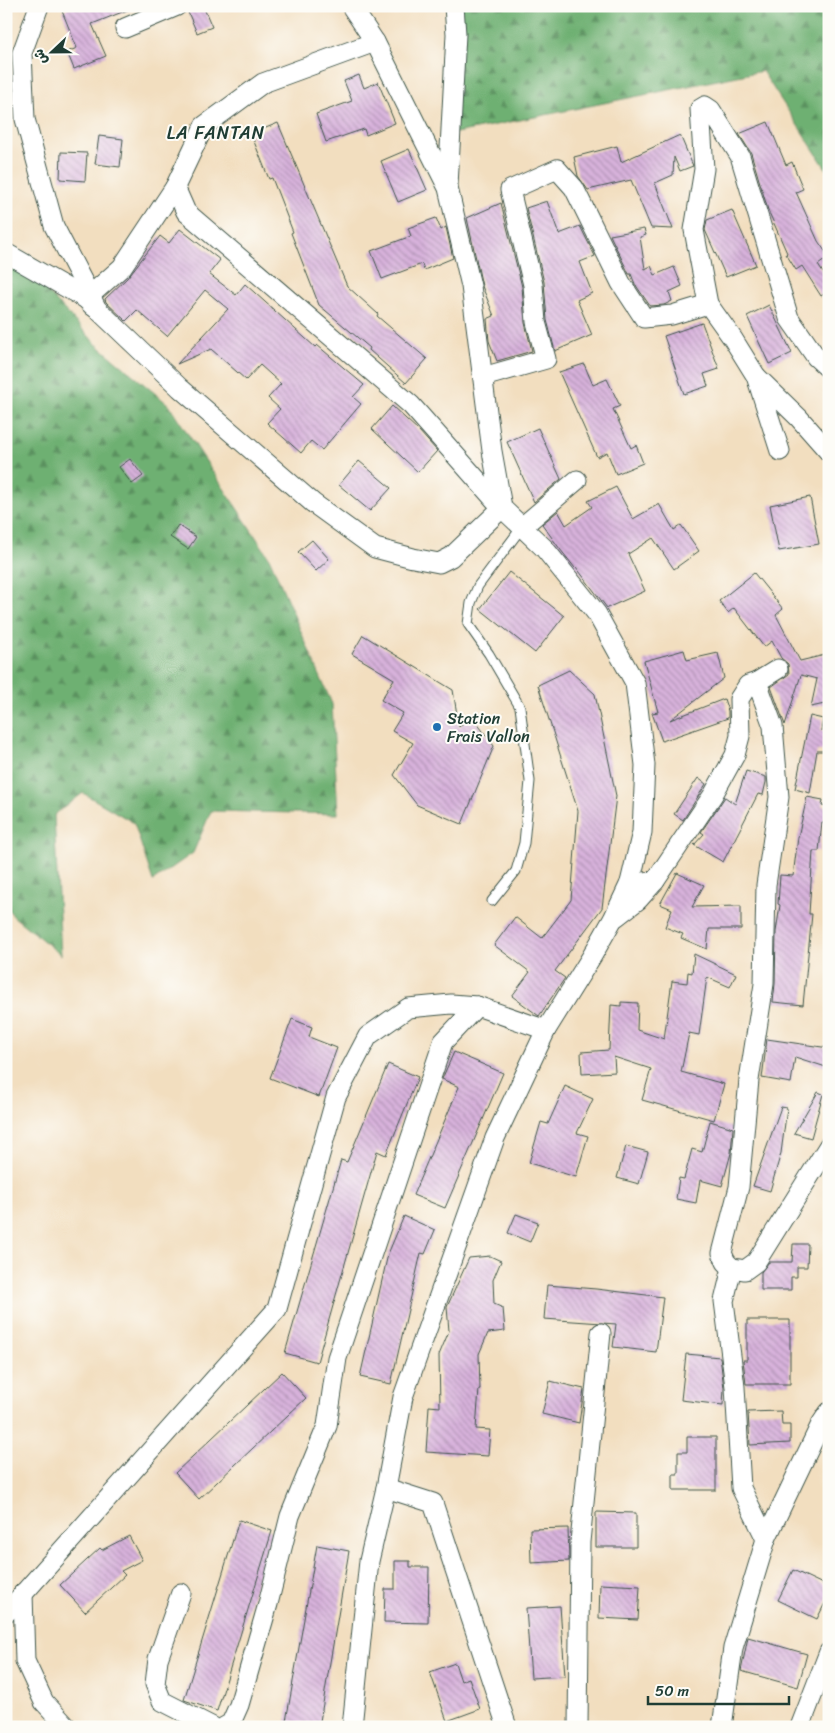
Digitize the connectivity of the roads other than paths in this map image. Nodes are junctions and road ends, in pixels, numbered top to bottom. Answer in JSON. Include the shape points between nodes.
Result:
{"nodes":[{"id":1,"x":39,"y":6,"type":"edge"},
{"id":2,"x":177,"y":6,"type":"edge"},
{"id":3,"x":351,"y":6,"type":"edge"},
{"id":4,"x":454,"y":6,"type":"edge"},
{"id":5,"x":125,"y":28,"type":"dead end"},
{"id":6,"x":374,"y":42,"type":"junction"},
{"id":7,"x":175,"y":187,"type":"junction"},
{"id":8,"x":448,"y":188,"type":"junction"},
{"id":9,"x":6,"y":252,"type":"edge"},
{"id":10,"x":91,"y":301,"type":"junction"},
{"id":11,"x":708,"y":304,"type":"junction"},
{"id":12,"x":829,"y":369,"type":"edge"},
{"id":13,"x":756,"y":376,"type":"junction"},
{"id":14,"x":483,"y":377,"type":"junction"},
{"id":15,"x":780,"y":451,"type":"dead end"},
{"id":16,"x":829,"y":452,"type":"edge"},
{"id":17,"x":577,"y":480,"type":"dead end"},
{"id":18,"x":502,"y":508,"type":"junction"},
{"id":19,"x":522,"y":527,"type":"junction"},
{"id":20,"x":778,"y":669,"type":"dead end"},
{"id":21,"x":757,"y":682,"type":"junction"},
{"id":22,"x":655,"y":881,"type":"junction"},
{"id":23,"x":630,"y":883,"type":"junction"},
{"id":24,"x":492,"y":902,"type":"dead end"},
{"id":25,"x":613,"y":919,"type":"junction"},
{"id":26,"x":477,"y":1006,"type":"junction"},
{"id":27,"x":546,"y":1030,"type":"junction"},
{"id":28,"x":829,"y":1146,"type":"edge"},
{"id":29,"x":732,"y":1268,"type":"junction"},
{"id":30,"x":601,"y":1333,"type":"dead end"},
{"id":31,"x":829,"y":1412,"type":"edge"},
{"id":32,"x":386,"y":1488,"type":"junction"},
{"id":33,"x":766,"y":1539,"type":"junction"},
{"id":34,"x":23,"y":1593,"type":"junction"},
{"id":35,"x":181,"y":1593,"type":"dead end"},
{"id":36,"x":6,"y":1613,"type":"edge"},
{"id":37,"x":829,"y":1652,"type":"edge"},
{"id":38,"x":67,"y":1727,"type":"edge"},
{"id":39,"x":213,"y":1727,"type":"edge"},
{"id":40,"x":224,"y":1727,"type":"edge"},
{"id":41,"x":352,"y":1727,"type":"edge"},
{"id":42,"x":507,"y":1727,"type":"edge"},
{"id":43,"x":578,"y":1727,"type":"edge"},
{"id":44,"x":722,"y":1727,"type":"edge"},
{"id":45,"x":800,"y":1727,"type":"edge"}],
"edges":[{"from":1,"to":10,"type":"street","via":[[22,53],[25,119],[54,226]]},
{"from":2,"to":5,"type":"street"},
{"from":3,"to":6,"type":"street"},
{"from":4,"to":8,"type":"street","via":[[456,34]]},
{"from":6,"to":7,"type":"street","via":[[263,83],[219,115],[204,126]]},
{"from":6,"to":8,"type":"street"},
{"from":7,"to":10,"type":"street","via":[[122,267]]},
{"from":7,"to":18,"type":"street","via":[[186,212],[411,405]]},
{"from":8,"to":14,"type":"street","via":[[471,286]]},
{"from":9,"to":10,"type":"street"},
{"from":10,"to":18,"type":"street","via":[[180,388],[313,503],[375,548],[439,563],[451,557]]},
{"from":11,"to":12,"type":"street","via":[[694,230],[704,170],[700,109],[706,106],[712,110],[740,156],[789,318],[816,357]]},
{"from":11,"to":13,"type":"street"},
{"from":11,"to":14,"type":"street","via":[[672,315],[644,318],[621,283],[574,188],[557,169],[510,190],[533,285],[536,322],[546,359]]},
{"from":13,"to":15,"type":"street"},
{"from":13,"to":16,"type":"street"},
{"from":14,"to":18,"type":"street"},
{"from":17,"to":19,"type":"street"},
{"from":18,"to":19,"type":"street"},
{"from":19,"to":23,"type":"street","via":[[544,548],[597,614],[635,683],[646,765],[642,832]]},
{"from":19,"to":24,"type":"lane","via":[[478,586],[468,624],[520,707],[530,781],[524,843],[516,871]]},
{"from":20,"to":21,"type":"street"},
{"from":21,"to":22,"type":"street","via":[[748,684],[739,699],[740,736],[735,755],[713,795]]},
{"from":21,"to":29,"type":"street","via":[[773,726],[780,797],[766,884],[764,984],[749,1080],[739,1187],[722,1253]]},
{"from":22,"to":23,"type":"street"},
{"from":22,"to":25,"type":"street","via":[[638,900]]},
{"from":23,"to":25,"type":"street"},
{"from":25,"to":27,"type":"street"},
{"from":26,"to":27,"type":"street"},
{"from":26,"to":34,"type":"street","via":[[451,1004],[408,1008],[368,1036],[336,1097],[277,1309]]},
{"from":26,"to":40,"type":"street","via":[[443,1042],[337,1358],[327,1426],[290,1516],[239,1705],[231,1723]]},
{"from":27,"to":32,"type":"street","via":[[495,1138],[406,1388]]},
{"from":28,"to":29,"type":"street","via":[[756,1262],[745,1270]]},
{"from":29,"to":33,"type":"street","via":[[724,1301],[735,1387],[741,1488]]},
{"from":30,"to":43,"type":"street","via":[[580,1542]]},
{"from":31,"to":33,"type":"street"},
{"from":32,"to":41,"type":"street","via":[[369,1561]]},
{"from":32,"to":42,"type":"street","via":[[433,1502]]},
{"from":33,"to":44,"type":"street","via":[[733,1648]]},
{"from":34,"to":36,"type":"street"},
{"from":34,"to":38,"type":"street","via":[[25,1661],[44,1702]]},
{"from":35,"to":39,"type":"street","via":[[158,1659],[154,1684],[162,1701]]},
{"from":37,"to":45,"type":"street"}]}
